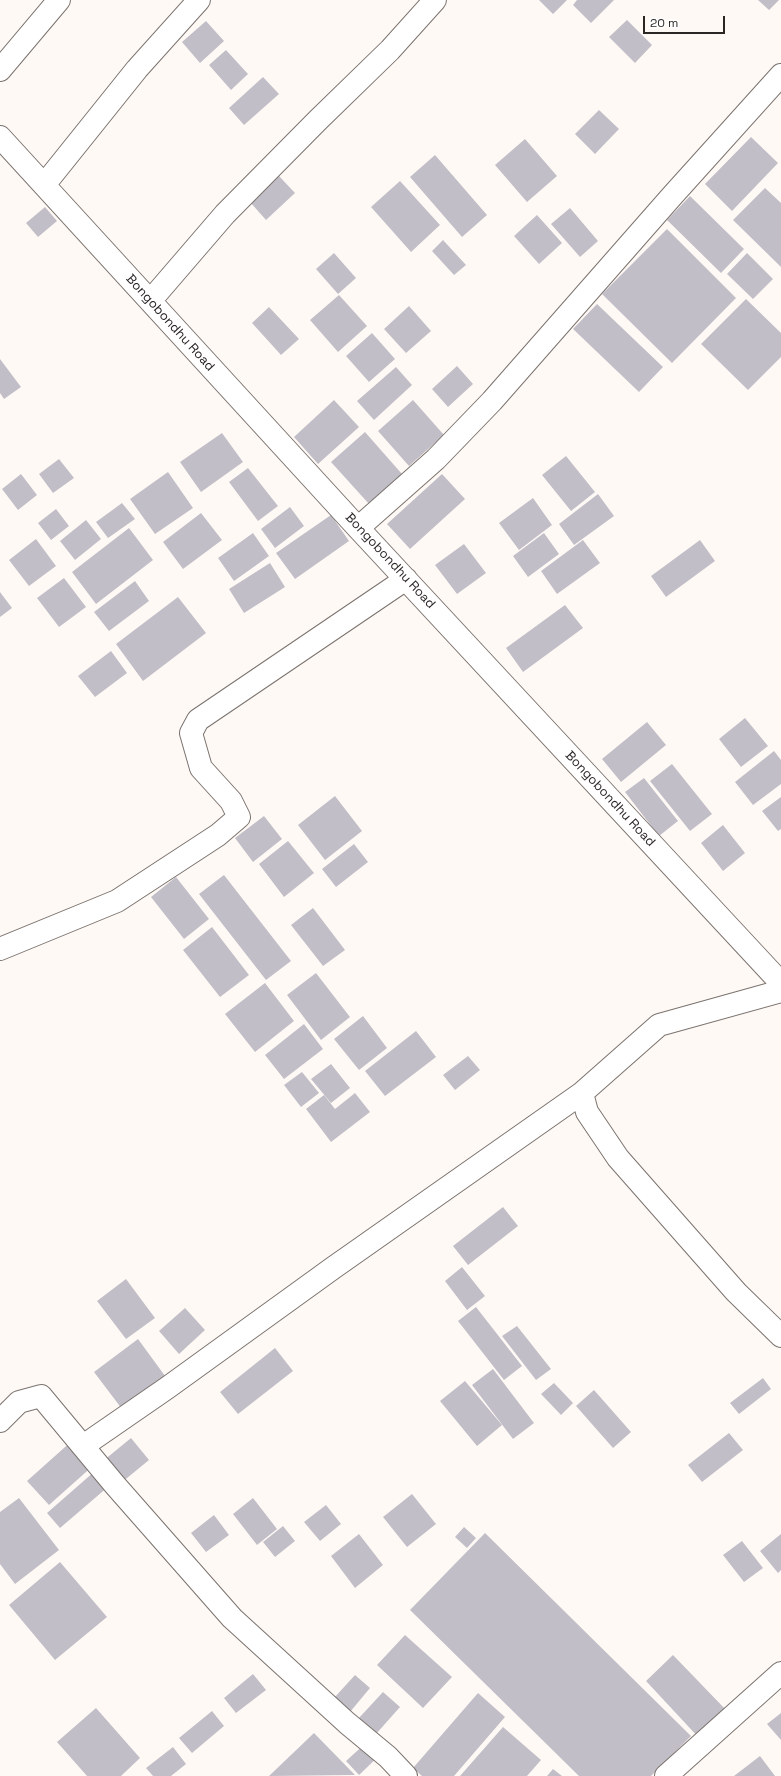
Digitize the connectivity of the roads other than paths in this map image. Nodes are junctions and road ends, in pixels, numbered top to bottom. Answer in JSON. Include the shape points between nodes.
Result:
{"nodes":[{"id":1,"x":59,"y":0,"type":"edge"},
{"id":2,"x":200,"y":0,"type":"edge"},
{"id":3,"x":435,"y":0,"type":"edge"},
{"id":4,"x":0,"y":70,"type":"edge"},
{"id":5,"x":781,"y":75,"type":"edge"},
{"id":6,"x":0,"y":137,"type":"edge"},
{"id":7,"x":44,"y":185,"type":"junction"},
{"id":8,"x":151,"y":300,"type":"junction"},
{"id":9,"x":358,"y":528,"type":"junction"},
{"id":10,"x":406,"y":578,"type":"junction"},
{"id":11,"x":0,"y":949,"type":"edge"},
{"id":12,"x":781,"y":983,"type":"edge"},
{"id":13,"x":781,"y":991,"type":"edge"},
{"id":14,"x":582,"y":1093,"type":"junction"},
{"id":15,"x":781,"y":1336,"type":"edge"},
{"id":16,"x":0,"y":1421,"type":"edge"},
{"id":17,"x":83,"y":1446,"type":"junction"},
{"id":18,"x":781,"y":1673,"type":"edge"},
{"id":19,"x":406,"y":1776,"type":"edge"},
{"id":20,"x":666,"y":1776,"type":"edge"}],
"edges":[{"from":1,"to":4,"type":"street"},
{"from":2,"to":7,"type":"street","via":[[137,69]]},
{"from":3,"to":8,"type":"street","via":[[390,50],[225,214]]},
{"from":5,"to":9,"type":"street","via":[[492,401],[436,459]]},
{"from":6,"to":7,"type":"street","name":"Bongobondhu Road"},
{"from":7,"to":8,"type":"street","name":"Bongobondhu Road"},
{"from":8,"to":9,"type":"street","name":"Bongobondhu Road"},
{"from":9,"to":10,"type":"street","name":"Bongobondhu Road"},
{"from":10,"to":11,"type":"street","via":[[198,720],[191,733],[200,768],[230,801],[239,817],[218,835],[117,901]]},
{"from":10,"to":12,"type":"street","name":"Bongobondhu Road"},
{"from":13,"to":14,"type":"street","via":[[659,1025]]},
{"from":14,"to":15,"type":"street","via":[[587,1112],[618,1158],[736,1292]]},
{"from":14,"to":17,"type":"street"},
{"from":16,"to":17,"type":"street","via":[[19,1402],[40,1396]]},
{"from":17,"to":19,"type":"street","via":[[232,1618]]},
{"from":18,"to":20,"type":"street"}]}
